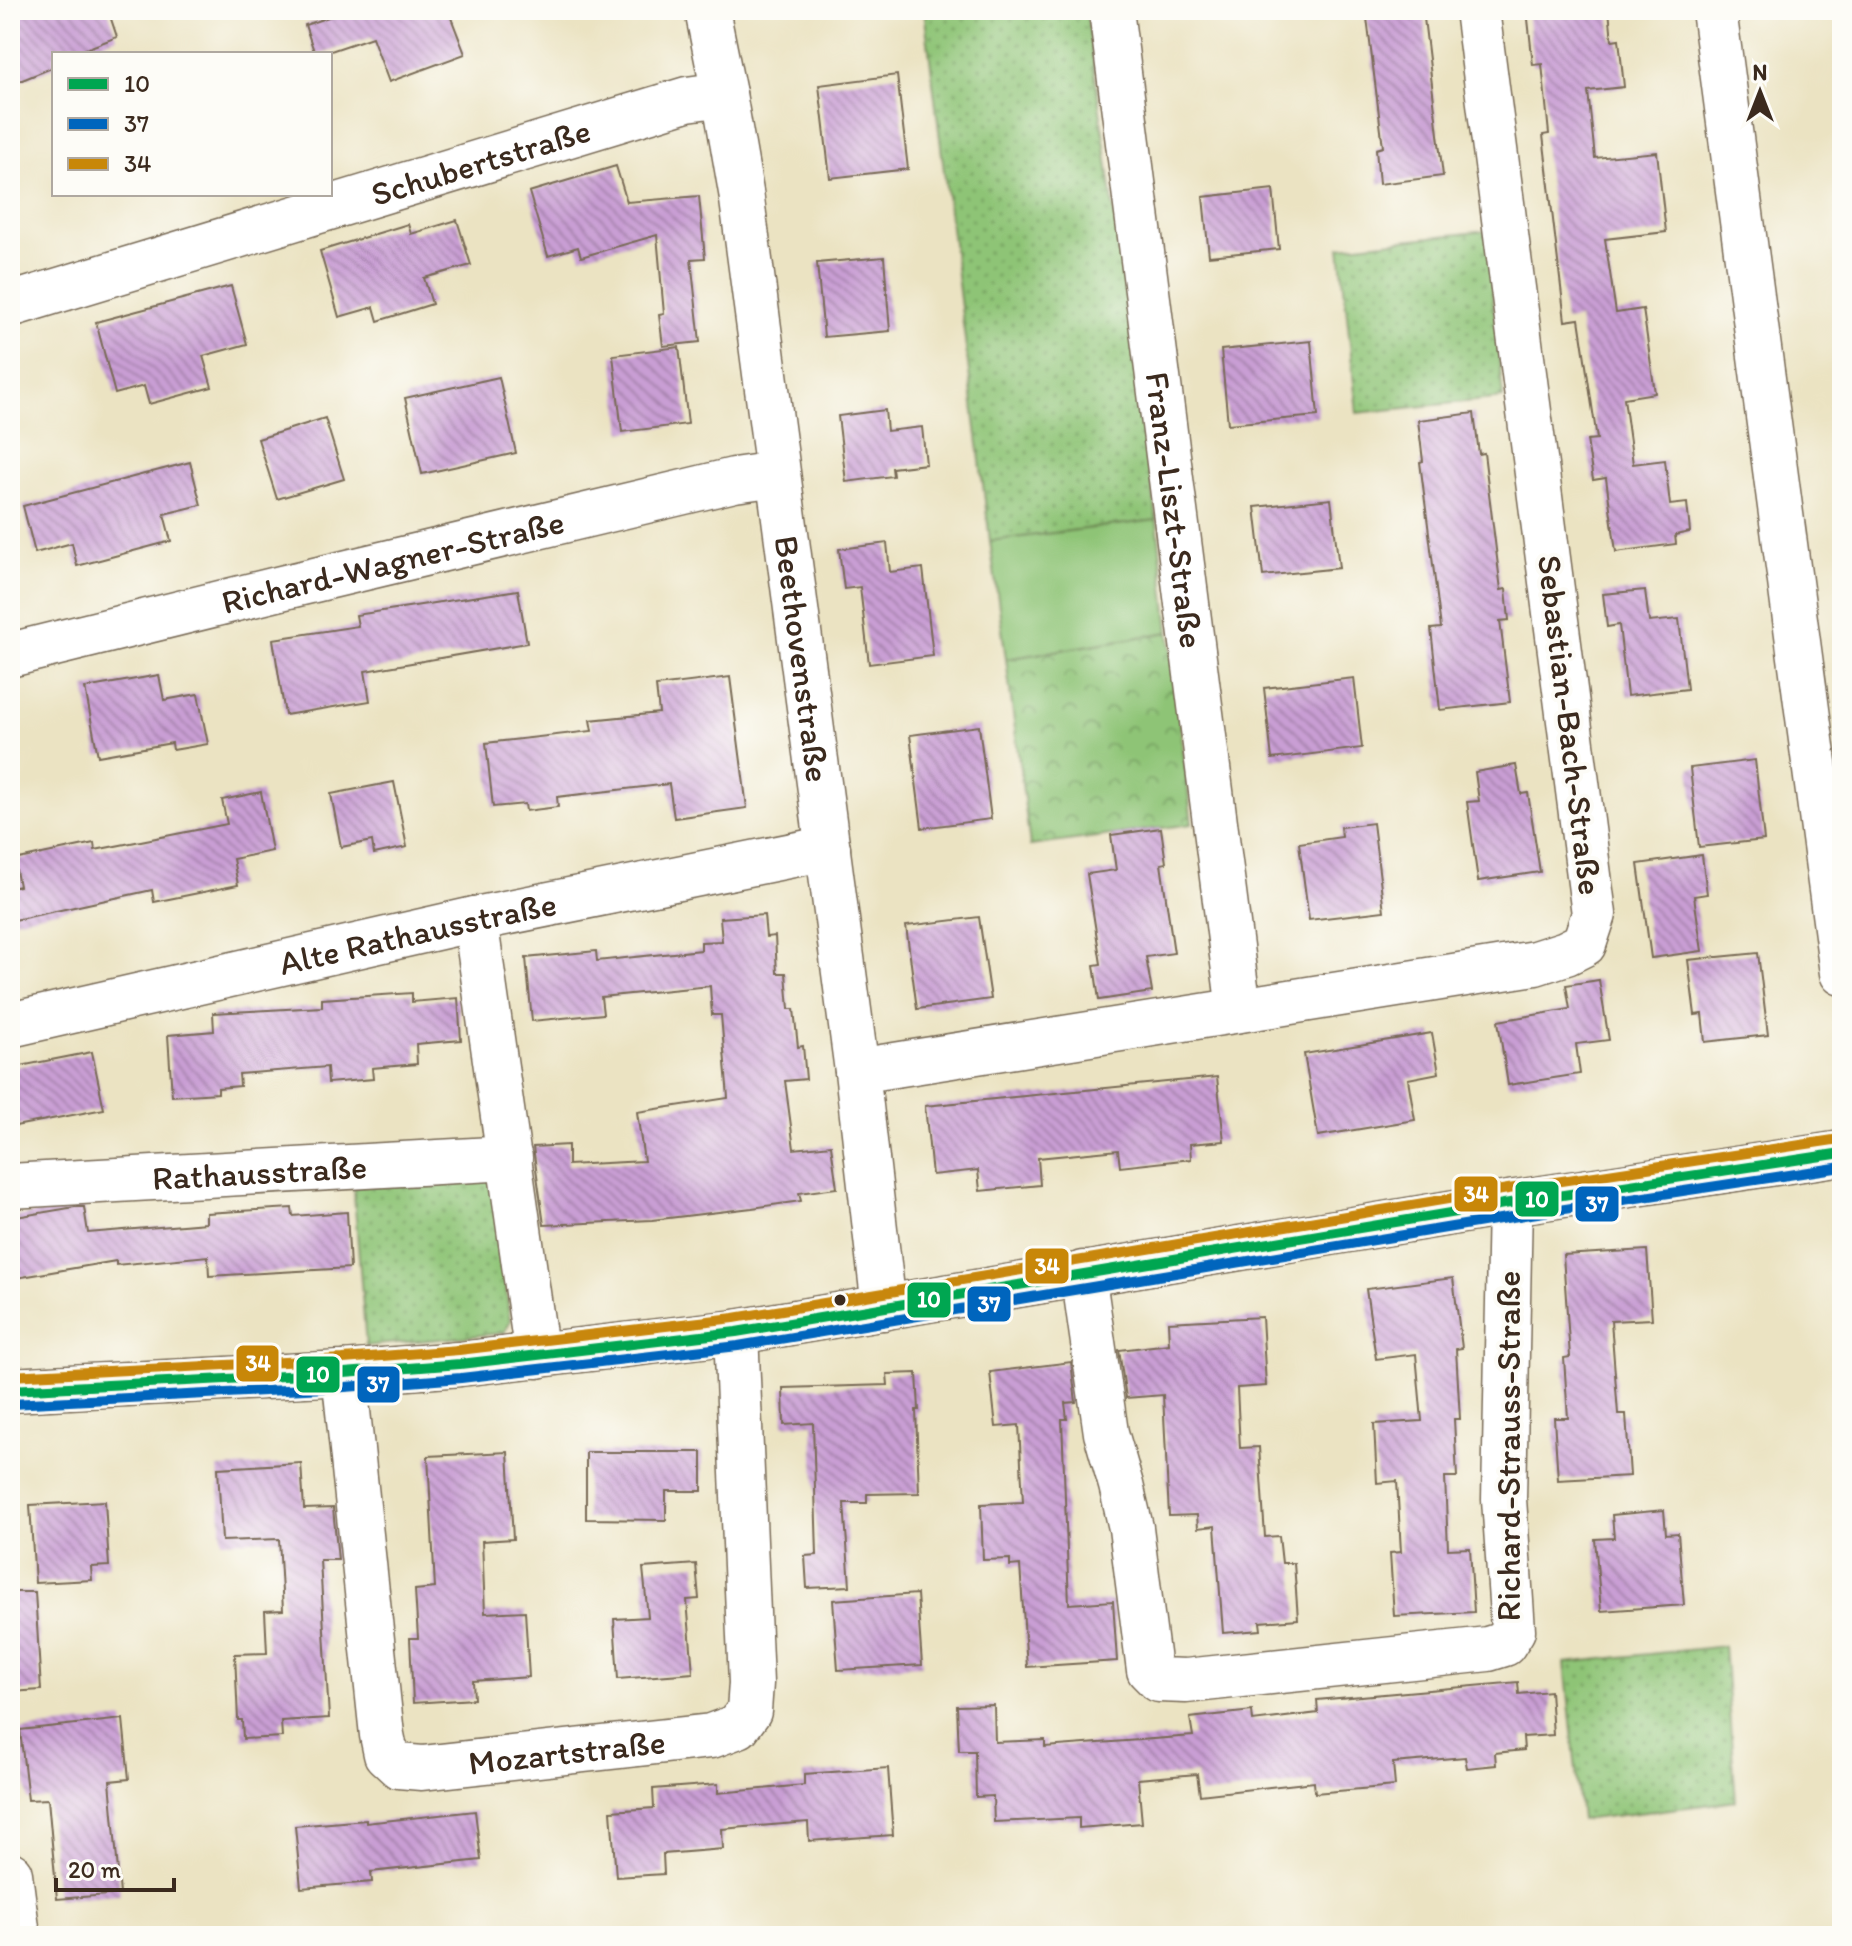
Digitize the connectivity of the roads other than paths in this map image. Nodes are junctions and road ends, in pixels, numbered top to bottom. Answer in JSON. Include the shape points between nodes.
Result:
{"nodes":[{"id":1,"x":707,"y":10,"type":"edge"},
{"id":2,"x":1111,"y":10,"type":"edge"},
{"id":3,"x":1477,"y":10,"type":"edge"},
{"id":4,"x":1714,"y":10,"type":"edge"},
{"id":5,"x":724,"y":94,"type":"junction"},
{"id":6,"x":10,"y":305,"type":"edge"},
{"id":7,"x":777,"y":474,"type":"junction"},
{"id":8,"x":10,"y":655,"type":"edge"},
{"id":9,"x":828,"y":848,"type":"junction"},
{"id":10,"x":475,"y":919,"type":"junction"},
{"id":11,"x":1842,"y":973,"type":"edge"},
{"id":12,"x":1239,"y":1010,"type":"junction"},
{"id":13,"x":10,"y":1025,"type":"edge"},
{"id":14,"x":857,"y":1071,"type":"junction"},
{"id":15,"x":1842,"y":1153,"type":"edge"},
{"id":16,"x":510,"y":1158,"type":"junction"},
{"id":17,"x":10,"y":1186,"type":"edge"},
{"id":18,"x":1510,"y":1203,"type":"junction"},
{"id":19,"x":1083,"y":1273,"type":"junction"},
{"id":20,"x":884,"y":1308,"type":"junction"},
{"id":21,"x":736,"y":1332,"type":"junction"},
{"id":22,"x":537,"y":1356,"type":"junction"},
{"id":23,"x":344,"y":1373,"type":"junction"},
{"id":24,"x":10,"y":1390,"type":"edge"},
{"id":25,"x":10,"y":1874,"type":"edge"},
{"id":26,"x":18,"y":1936,"type":"edge"}],
"edges":[{"from":1,"to":5,"type":"street","name":"Beethovenstraße"},
{"from":2,"to":12,"type":"street","name":"Franz-Liszt-Straße"},
{"from":3,"to":12,"type":"street","name":"Sebastian-Bach-Straße","via":[[1594,914],[1591,928],[1584,944],[1535,963]]},
{"from":4,"to":11,"type":"street"},
{"from":5,"to":6,"type":"street","name":"Schubertstraße","via":[[687,99]]},
{"from":5,"to":7,"type":"street","name":"Beethovenstraße"},
{"from":7,"to":8,"type":"street","name":"Richard-Wagner-Straße","via":[[734,480]]},
{"from":7,"to":9,"type":"street","name":"Beethovenstraße"},
{"from":9,"to":10,"type":"street","name":"Alte Rathausstraße"},
{"from":9,"to":14,"type":"street","name":"Beethovenstraße"},
{"from":10,"to":13,"type":"street","name":"Alte Rathausstraße"},
{"from":10,"to":16,"type":"street"},
{"from":12,"to":14,"type":"street","name":"Sebastian-Bach-Straße"},
{"from":14,"to":20,"type":"street","name":"Beethovenstraße"},
{"from":15,"to":18,"type":"street"},
{"from":16,"to":17,"type":"street","name":"Rathausstraße"},
{"from":16,"to":22,"type":"street"},
{"from":18,"to":19,"type":"street"},
{"from":18,"to":19,"type":"street","name":"Richard-Strauss-Straße","via":[[1504,1499],[1513,1630],[1504,1644],[1488,1649],[1159,1680],[1149,1670],[1131,1528],[1106,1433]]},
{"from":19,"to":20,"type":"street"},
{"from":20,"to":21,"type":"street"},
{"from":21,"to":22,"type":"street"},
{"from":21,"to":23,"type":"street","name":"Mozartstraße","via":[[749,1711],[738,1726],[711,1736],[422,1768],[399,1766],[386,1754],[382,1735]]},
{"from":22,"to":23,"type":"street"},
{"from":23,"to":24,"type":"street"},
{"from":25,"to":26,"type":"street"}]}
